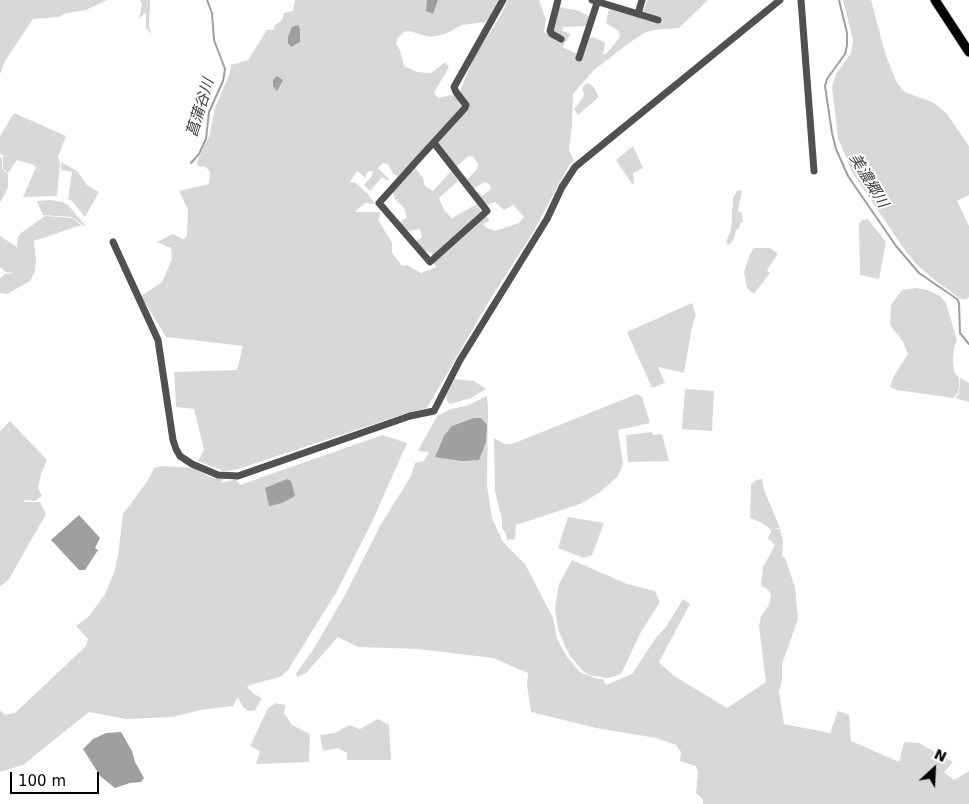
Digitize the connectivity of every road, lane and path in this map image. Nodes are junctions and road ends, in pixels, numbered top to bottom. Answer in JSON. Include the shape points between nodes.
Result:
{"nodes":[{"id":1,"x":503,"y":0,"type":"edge"},
{"id":2,"x":558,"y":0,"type":"edge"},
{"id":3,"x":595,"y":0,"type":"edge"},
{"id":4,"x":642,"y":0,"type":"edge"},
{"id":5,"x":780,"y":0,"type":"edge"},
{"id":6,"x":801,"y":0,"type":"edge"},
{"id":7,"x":935,"y":0,"type":"edge"},
{"id":8,"x":638,"y":14,"type":"junction"},
{"id":9,"x":658,"y":20,"type":"dead end"},
{"id":10,"x":562,"y":38,"type":"dead end"},
{"id":11,"x":969,"y":52,"type":"edge"},
{"id":12,"x":579,"y":58,"type":"dead end"},
{"id":13,"x":434,"y":143,"type":"junction"},
{"id":14,"x":814,"y":171,"type":"dead end"},
{"id":15,"x":113,"y":242,"type":"dead end"}],
"edges":[{"from":1,"to":13,"type":"street","via":[[454,87],[465,108]]},
{"from":2,"to":10,"type":"street","via":[[550,31]]},
{"from":3,"to":8,"type":"street"},
{"from":3,"to":12,"type":"street"},
{"from":4,"to":8,"type":"street"},
{"from":5,"to":15,"type":"street","via":[[574,168],[452,374],[434,411],[410,416],[238,476],[218,475],[192,464],[176,449],[158,340]]},
{"from":6,"to":14,"type":"street"},
{"from":7,"to":11,"type":"main road"},
{"from":8,"to":9,"type":"street"},
{"from":13,"to":13,"type":"street","via":[[379,203],[430,262],[487,211]]}]}
